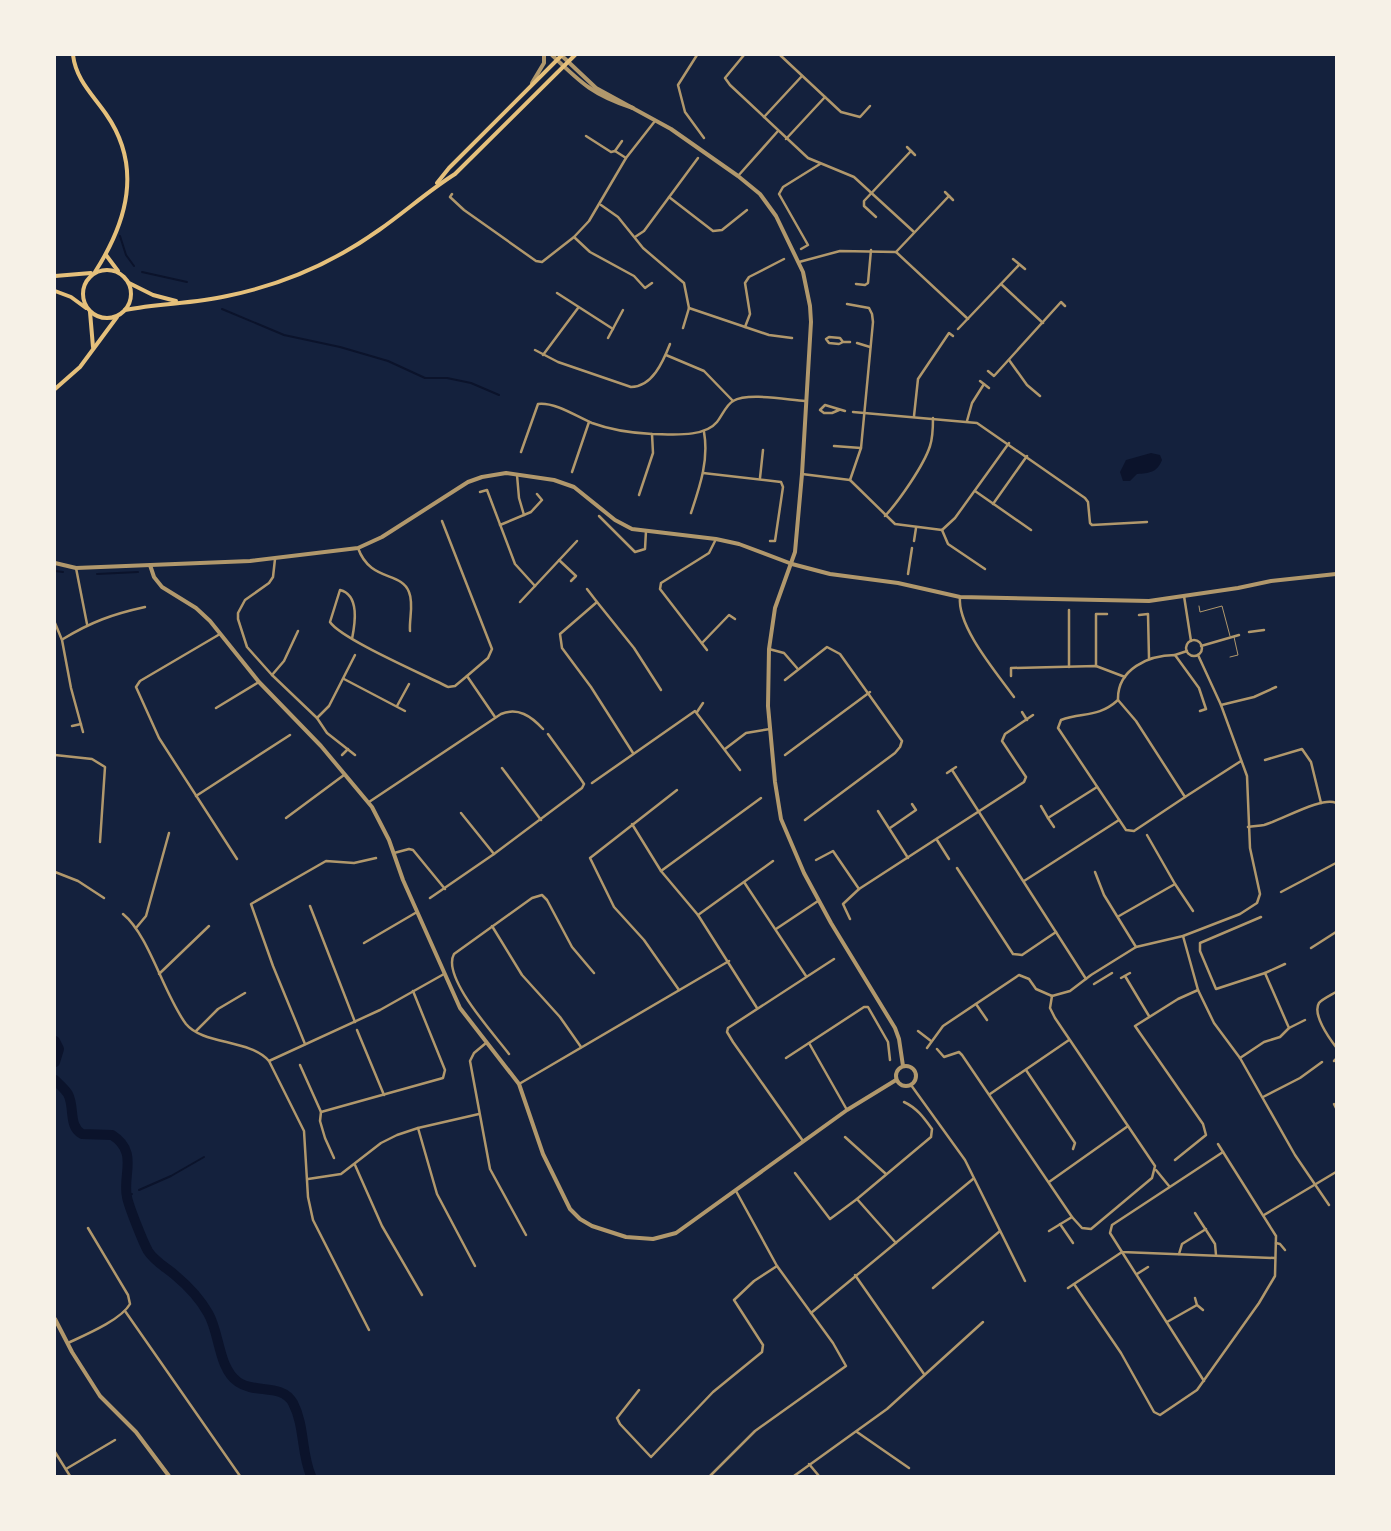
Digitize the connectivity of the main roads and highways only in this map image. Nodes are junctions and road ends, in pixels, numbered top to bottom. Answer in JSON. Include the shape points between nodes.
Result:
{"nodes":[{"id":1,"x":73,"y":55,"type":"edge"},
{"id":2,"x":561,"y":55,"type":"edge"},
{"id":3,"x":576,"y":55,"type":"edge"},
{"id":4,"x":434,"y":187,"type":"junction"},
{"id":5,"x":106,"y":255,"type":"junction"},
{"id":6,"x":94,"y":272,"type":"junction"},
{"id":7,"x":118,"y":272,"type":"junction"},
{"id":8,"x":55,"y":276,"type":"edge"},
{"id":9,"x":129,"y":283,"type":"junction"},
{"id":10,"x":55,"y":290,"type":"edge"},
{"id":11,"x":178,"y":302,"type":"junction"},
{"id":12,"x":89,"y":310,"type":"junction"},
{"id":13,"x":125,"y":310,"type":"junction"},
{"id":14,"x":118,"y":316,"type":"junction"},
{"id":15,"x":94,"y":347,"type":"junction"},
{"id":16,"x":55,"y":389,"type":"edge"}],
"edges":[{"from":1,"to":5,"type":"main road","via":[[81,81],[118,134],[126,161],[126,208]]},
{"from":2,"to":4,"type":"main road"},
{"from":3,"to":4,"type":"main road","via":[[455,174]]},
{"from":4,"to":11,"type":"main road","via":[[378,231],[302,273],[226,297]]},
{"from":5,"to":6,"type":"main road"},
{"from":5,"to":7,"type":"main road"},
{"from":6,"to":7,"type":"main road","via":[[107,269]]},
{"from":6,"to":8,"type":"main road"},
{"from":6,"to":12,"type":"main road","via":[[82,290]]},
{"from":7,"to":9,"type":"main road"},
{"from":9,"to":11,"type":"main road","via":[[153,295]]},
{"from":9,"to":13,"type":"main road","via":[[131,296]]},
{"from":10,"to":12,"type":"main road"},
{"from":11,"to":13,"type":"main road"},
{"from":12,"to":14,"type":"main road","via":[[101,318]]},
{"from":12,"to":15,"type":"main road"},
{"from":13,"to":14,"type":"main road"},
{"from":14,"to":15,"type":"main road"},
{"from":15,"to":16,"type":"main road","via":[[80,368]]}]}
